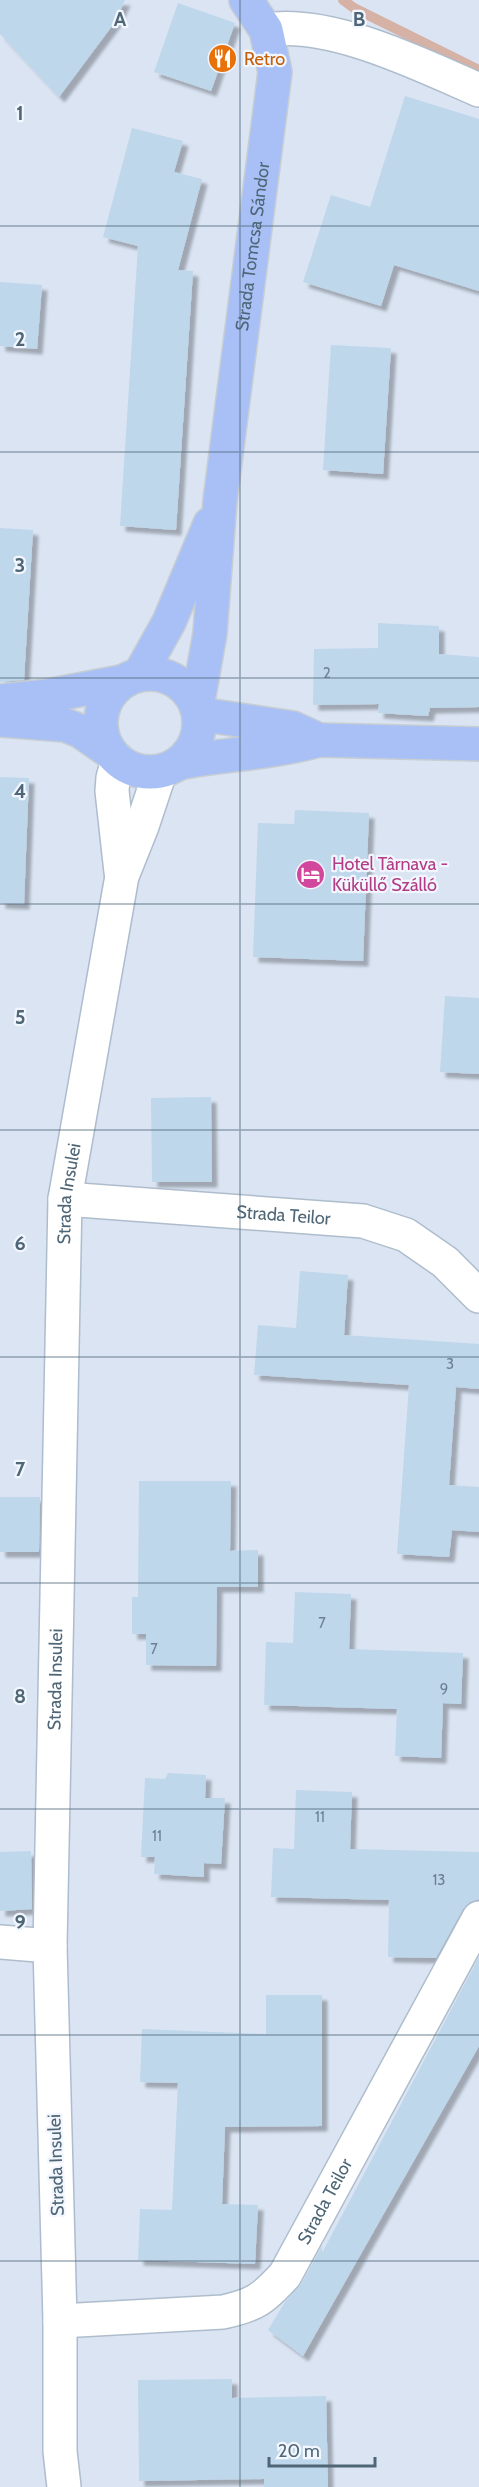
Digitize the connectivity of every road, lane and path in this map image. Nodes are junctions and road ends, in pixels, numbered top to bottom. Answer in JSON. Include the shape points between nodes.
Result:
{"nodes":[{"id":1,"x":246,"y":0,"type":"edge"},
{"id":2,"x":266,"y":30,"type":"junction"},
{"id":3,"x":479,"y":90,"type":"edge"},
{"id":4,"x":220,"y":501,"type":"junction"},
{"id":5,"x":130,"y":678,"type":"junction"},
{"id":6,"x":0,"y":701,"type":"edge"},
{"id":7,"x":198,"y":710,"type":"junction"},
{"id":8,"x":0,"y":720,"type":"edge"},
{"id":9,"x":318,"y":740,"type":"junction"},
{"id":10,"x":479,"y":744,"type":"edge"},
{"id":11,"x":113,"y":756,"type":"junction"},
{"id":12,"x":170,"y":767,"type":"junction"},
{"id":13,"x":122,"y":876,"type":"junction"},
{"id":14,"x":65,"y":1199,"type":"junction"},
{"id":15,"x":479,"y":1296,"type":"edge"},
{"id":16,"x":479,"y":1918,"type":"edge"},
{"id":17,"x":0,"y":1942,"type":"edge"},
{"id":18,"x":50,"y":1946,"type":"junction"},
{"id":19,"x":60,"y":2321,"type":"junction"},
{"id":20,"x":64,"y":2487,"type":"edge"}],
"edges":[{"from":1,"to":2,"type":"main road","name":"Strada Tomcsa Sándor"},
{"from":2,"to":3,"type":"main road","via":[[296,27],[336,35]]},
{"from":2,"to":4,"type":"main road","name":"Strada Tomcsa Sándor","via":[[274,85]]},
{"from":4,"to":5,"type":"main road","via":[[169,622]]},
{"from":4,"to":7,"type":"main road","via":[[210,633]]},
{"from":5,"to":6,"type":"main road","via":[[47,696]]},
{"from":5,"to":7,"type":"main road","via":[[158,674],[175,680],[188,691]]},
{"from":5,"to":11,"type":"main road","via":[[108,696],[101,715],[101,734]]},
{"from":7,"to":9,"type":"main road","via":[[293,728]]},
{"from":7,"to":12,"type":"main road","via":[[199,732],[192,749]]},
{"from":8,"to":11,"type":"main road","via":[[65,725],[80,731]]},
{"from":9,"to":10,"type":"main road"},
{"from":9,"to":12,"type":"main road"},
{"from":11,"to":12,"type":"main road","via":[[138,771]]},
{"from":11,"to":13,"type":"main road","name":"Strada Insulei","via":[[112,791]]},
{"from":12,"to":13,"type":"main road","name":"Strada Insulei"},
{"from":13,"to":14,"type":"main road","name":"Strada Insulei"},
{"from":14,"to":15,"type":"main road","name":"Strada Teilor","via":[[363,1221],[405,1235],[445,1262]]},
{"from":14,"to":18,"type":"main road","name":"Strada Insulei"},
{"from":16,"to":19,"type":"main road","name":"Strada Teilor","via":[[285,2275],[268,2294],[248,2307],[223,2312]]},
{"from":17,"to":18,"type":"main road"},
{"from":18,"to":19,"type":"main road","name":"Strada Insulei"},
{"from":19,"to":20,"type":"main road","name":"Strada Insulei","via":[[60,2451]]}]}
